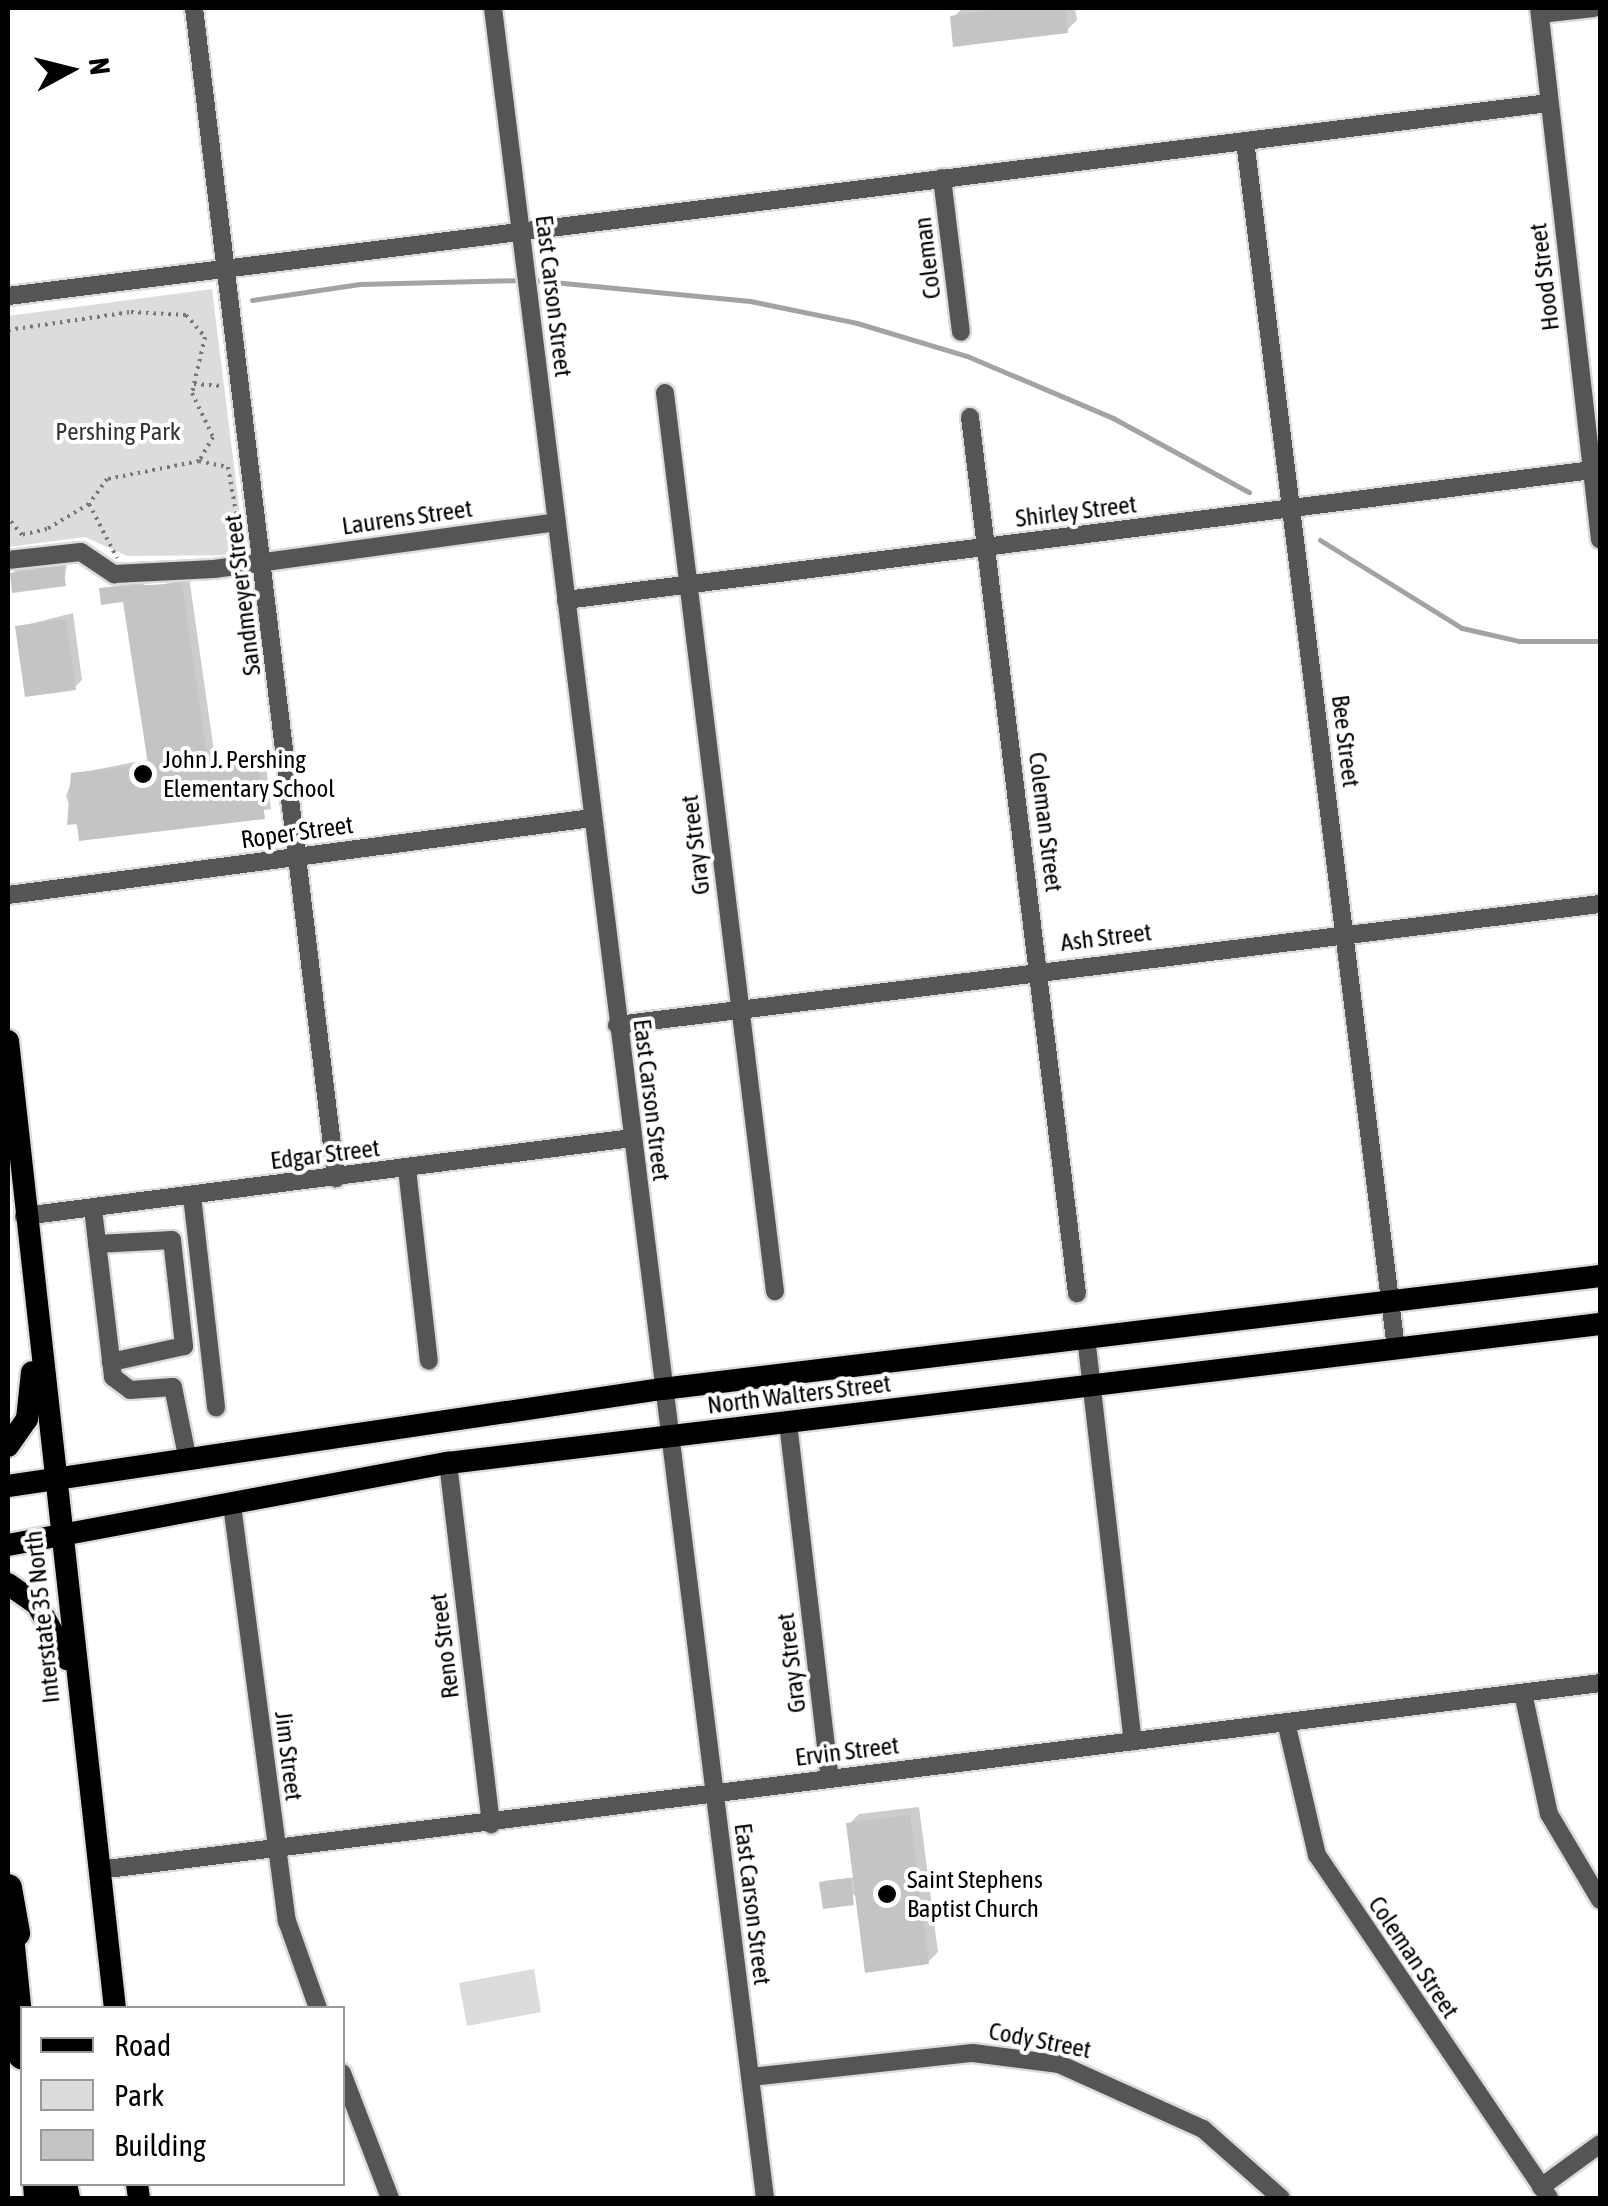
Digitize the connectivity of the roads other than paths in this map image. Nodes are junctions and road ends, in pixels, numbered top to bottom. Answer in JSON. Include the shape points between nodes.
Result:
{"nodes":[{"id":1,"x":194,"y":8,"type":"edge"},
{"id":2,"x":493,"y":8,"type":"edge"},
{"id":3,"x":1594,"y":8,"type":"edge"},
{"id":4,"x":1540,"y":11,"type":"edge"},
{"id":5,"x":1548,"y":103,"type":"junction"},
{"id":6,"x":1245,"y":140,"type":"junction"},
{"id":7,"x":942,"y":178,"type":"junction"},
{"id":8,"x":521,"y":234,"type":"junction"},
{"id":9,"x":229,"y":270,"type":"junction"},
{"id":10,"x":8,"y":296,"type":"edge"},
{"id":11,"x":961,"y":332,"type":"dead end"},
{"id":12,"x":665,"y":393,"type":"dead end"},
{"id":13,"x":970,"y":417,"type":"dead end"},
{"id":14,"x":1592,"y":470,"type":"junction"},
{"id":15,"x":1290,"y":509,"type":"junction"},
{"id":16,"x":557,"y":522,"type":"junction"},
{"id":17,"x":1600,"y":540,"type":"edge"},
{"id":18,"x":987,"y":548,"type":"junction"},
{"id":19,"x":8,"y":560,"type":"edge"},
{"id":20,"x":263,"y":561,"type":"junction"},
{"id":21,"x":689,"y":586,"type":"junction"},
{"id":22,"x":566,"y":600,"type":"junction"},
{"id":23,"x":592,"y":818,"type":"junction"},
{"id":24,"x":298,"y":857,"type":"junction"},
{"id":25,"x":8,"y":895,"type":"edge"},
{"id":26,"x":1600,"y":904,"type":"edge"},
{"id":27,"x":1346,"y":935,"type":"junction"},
{"id":28,"x":1040,"y":970,"type":"junction"},
{"id":29,"x":740,"y":1009,"type":"junction"},
{"id":30,"x":618,"y":1024,"type":"junction"},
{"id":31,"x":8,"y":1040,"type":"edge"},
{"id":32,"x":632,"y":1138,"type":"junction"},
{"id":33,"x":407,"y":1170,"type":"junction"},
{"id":34,"x":336,"y":1178,"type":"junction"},
{"id":35,"x":192,"y":1196,"type":"junction"},
{"id":36,"x":92,"y":1209,"type":"junction"},
{"id":37,"x":24,"y":1216,"type":"junction"},
{"id":38,"x":96,"y":1244,"type":"junction"},
{"id":39,"x":1600,"y":1276,"type":"edge"},
{"id":40,"x":775,"y":1291,"type":"dead end"},
{"id":41,"x":1077,"y":1293,"type":"dead end"},
{"id":42,"x":1390,"y":1302,"type":"junction"},
{"id":43,"x":36,"y":1322,"type":"junction"},
{"id":44,"x":1600,"y":1324,"type":"edge"},
{"id":45,"x":1086,"y":1337,"type":"junction"},
{"id":46,"x":1396,"y":1349,"type":"junction"},
{"id":47,"x":429,"y":1360,"type":"dead end"},
{"id":48,"x":111,"y":1362,"type":"junction"},
{"id":49,"x":1092,"y":1386,"type":"junction"},
{"id":50,"x":662,"y":1389,"type":"junction"},
{"id":51,"x":216,"y":1408,"type":"dead end"},
{"id":52,"x":788,"y":1424,"type":"junction"},
{"id":53,"x":668,"y":1436,"type":"junction"},
{"id":54,"x":15,"y":1438,"type":"edge"},
{"id":55,"x":187,"y":1456,"type":"junction"},
{"id":56,"x":448,"y":1464,"type":"junction"},
{"id":57,"x":43,"y":1479,"type":"junction"},
{"id":58,"x":8,"y":1486,"type":"edge"},
{"id":59,"x":232,"y":1505,"type":"junction"},
{"id":60,"x":50,"y":1538,"type":"junction"},
{"id":61,"x":8,"y":1545,"type":"edge"},
{"id":62,"x":8,"y":1584,"type":"edge"},
{"id":63,"x":75,"y":1676,"type":"junction"},
{"id":64,"x":1600,"y":1683,"type":"edge"},
{"id":65,"x":1523,"y":1693,"type":"junction"},
{"id":66,"x":1286,"y":1722,"type":"junction"},
{"id":67,"x":1134,"y":1741,"type":"junction"},
{"id":68,"x":830,"y":1778,"type":"junction"},
{"id":69,"x":714,"y":1793,"type":"junction"},
{"id":70,"x":491,"y":1824,"type":"junction"},
{"id":71,"x":276,"y":1848,"type":"junction"},
{"id":72,"x":99,"y":1870,"type":"junction"},
{"id":73,"x":8,"y":1888,"type":"edge"},
{"id":74,"x":1600,"y":1900,"type":"edge"},
{"id":75,"x":8,"y":1918,"type":"edge"},
{"id":76,"x":30,"y":2006,"type":"edge"},
{"id":77,"x":115,"y":2006,"type":"edge"},
{"id":78,"x":317,"y":2006,"type":"edge"},
{"id":79,"x":20,"y":2035,"type":"edge"},
{"id":80,"x":751,"y":2077,"type":"junction"},
{"id":81,"x":345,"y":2082,"type":"edge"},
{"id":82,"x":1600,"y":2144,"type":"edge"},
{"id":83,"x":1545,"y":2192,"type":"edge"},
{"id":84,"x":390,"y":2198,"type":"edge"},
{"id":85,"x":765,"y":2198,"type":"edge"},
{"id":86,"x":1281,"y":2198,"type":"edge"}],
"edges":[{"from":1,"to":9,"type":"street","name":"Sandmeyer Street"},
{"from":2,"to":8,"type":"street","name":"East Carson Street"},
{"from":3,"to":4,"type":"street"},
{"from":4,"to":5,"type":"street","name":"Hood Street"},
{"from":5,"to":6,"type":"street"},
{"from":5,"to":14,"type":"street","name":"Hood Street"},
{"from":6,"to":7,"type":"street"},
{"from":6,"to":15,"type":"street","name":"Bee Street"},
{"from":7,"to":8,"type":"street"},
{"from":7,"to":11,"type":"street","name":"Coleman"},
{"from":8,"to":9,"type":"street"},
{"from":8,"to":16,"type":"street","name":"East Carson Street"},
{"from":9,"to":10,"type":"street"},
{"from":9,"to":20,"type":"street","name":"Sandmeyer Street"},
{"from":12,"to":21,"type":"street","name":"Gray Street"},
{"from":13,"to":18,"type":"street","name":"Coleman Street"},
{"from":14,"to":15,"type":"street","name":"Shirley Street"},
{"from":14,"to":17,"type":"street","name":"Hood Street"},
{"from":15,"to":18,"type":"street","name":"Shirley Street"},
{"from":15,"to":27,"type":"street","name":"Bee Street"},
{"from":16,"to":20,"type":"street","name":"Laurens Street"},
{"from":16,"to":22,"type":"street","name":"East Carson Street"},
{"from":18,"to":21,"type":"street","name":"Shirley Street"},
{"from":18,"to":28,"type":"street","name":"Coleman Street"},
{"from":19,"to":20,"type":"street","name":"Laurens Street","via":[[81,552],[114,574]]},
{"from":20,"to":24,"type":"street","name":"Sandmeyer Street"},
{"from":21,"to":22,"type":"street","name":"Shirley Street"},
{"from":21,"to":29,"type":"street","name":"Gray Street"},
{"from":22,"to":23,"type":"street","name":"East Carson Street"},
{"from":23,"to":24,"type":"street","name":"Roper Street"},
{"from":23,"to":30,"type":"street","name":"East Carson Street"},
{"from":24,"to":25,"type":"street","name":"Roper Street"},
{"from":24,"to":34,"type":"street","name":"Sandmeyer Street"},
{"from":26,"to":27,"type":"street","name":"Ash Street"},
{"from":27,"to":28,"type":"street","name":"Ash Street"},
{"from":27,"to":42,"type":"street","name":"Bee Street"},
{"from":28,"to":29,"type":"street","name":"Ash Street"},
{"from":28,"to":41,"type":"street","name":"Coleman Street"},
{"from":29,"to":30,"type":"street","name":"Ash Street"},
{"from":29,"to":40,"type":"street","name":"Gray Street"},
{"from":30,"to":32,"type":"street","name":"East Carson Street"},
{"from":31,"to":37,"type":"main road","name":"Interstate 35 North"},
{"from":32,"to":33,"type":"street","name":"Edgar Street"},
{"from":32,"to":50,"type":"street","name":"East Carson Street"},
{"from":33,"to":34,"type":"street","name":"Edgar Street"},
{"from":33,"to":47,"type":"street"},
{"from":34,"to":35,"type":"street","name":"Edgar Street"},
{"from":35,"to":36,"type":"street","name":"Edgar Street"},
{"from":35,"to":51,"type":"street"},
{"from":36,"to":37,"type":"street","name":"Edgar Street"},
{"from":36,"to":38,"type":"street"},
{"from":37,"to":43,"type":"main road","name":"Interstate 35 North"},
{"from":38,"to":48,"type":"street"},
{"from":38,"to":48,"type":"street","via":[[172,1240],[184,1346]]},
{"from":39,"to":42,"type":"main road","name":"North Walters Street"},
{"from":42,"to":45,"type":"main road","name":"North Walters Street"},
{"from":42,"to":46,"type":"street","name":"Bee Street"},
{"from":43,"to":54,"type":"main road"},
{"from":43,"to":57,"type":"main road","name":"Interstate 35 North"},
{"from":44,"to":46,"type":"main road","name":"North Walters Street"},
{"from":45,"to":49,"type":"street"},
{"from":45,"to":50,"type":"main road","name":"North Walters Street"},
{"from":46,"to":49,"type":"main road","name":"North Walters Street"},
{"from":48,"to":55,"type":"street","via":[[119,1386],[173,1387]]},
{"from":49,"to":52,"type":"main road","name":"North Walters Street"},
{"from":49,"to":67,"type":"street"},
{"from":50,"to":53,"type":"street","name":"East Carson Street"},
{"from":50,"to":55,"type":"main road","name":"North Walters Street"},
{"from":52,"to":53,"type":"main road","name":"North Walters Street"},
{"from":52,"to":68,"type":"street","name":"Gray Street"},
{"from":53,"to":56,"type":"main road","name":"North Walters Street"},
{"from":53,"to":69,"type":"street","name":"East Carson Street"},
{"from":55,"to":57,"type":"main road","name":"North Walters Street"},
{"from":56,"to":59,"type":"main road","name":"North Walters Street"},
{"from":56,"to":70,"type":"street","name":"Reno Street"},
{"from":57,"to":58,"type":"main road","name":"North Walters Street"},
{"from":57,"to":60,"type":"main road","name":"Interstate 35 North"},
{"from":59,"to":60,"type":"main road","name":"North Walters Street"},
{"from":59,"to":71,"type":"street","name":"Jim Street"},
{"from":60,"to":61,"type":"main road","name":"North Walters Street"},
{"from":60,"to":63,"type":"main road","name":"Interstate 35 North"},
{"from":62,"to":63,"type":"main road","via":[[37,1604]]},
{"from":63,"to":72,"type":"main road","name":"Interstate 35 North"},
{"from":64,"to":65,"type":"street","name":"Ervin Street"},
{"from":65,"to":66,"type":"street","name":"Ervin Street"},
{"from":65,"to":74,"type":"street","via":[[1549,1814]]},
{"from":66,"to":67,"type":"street","name":"Ervin Street"},
{"from":66,"to":83,"type":"street","name":"Coleman Street","via":[[1317,1855]]},
{"from":67,"to":68,"type":"street","name":"Ervin Street"},
{"from":68,"to":69,"type":"street","name":"Ervin Street"},
{"from":69,"to":70,"type":"street","name":"Ervin Street"},
{"from":69,"to":80,"type":"street","name":"East Carson Street"},
{"from":70,"to":71,"type":"street","name":"Ervin Street"},
{"from":71,"to":72,"type":"street","name":"Ervin Street"},
{"from":71,"to":78,"type":"street","name":"Jim Street","via":[[287,1921]]},
{"from":72,"to":77,"type":"main road","name":"Interstate 35 North"},
{"from":73,"to":76,"type":"highway"},
{"from":75,"to":79,"type":"highway"},
{"from":80,"to":85,"type":"street","name":"East Carson Street"},
{"from":80,"to":86,"type":"street","name":"Cody Street","via":[[973,2053],[1059,2064],[1202,2129]]},
{"from":81,"to":84,"type":"street"},
{"from":82,"to":83,"type":"street"}]}
